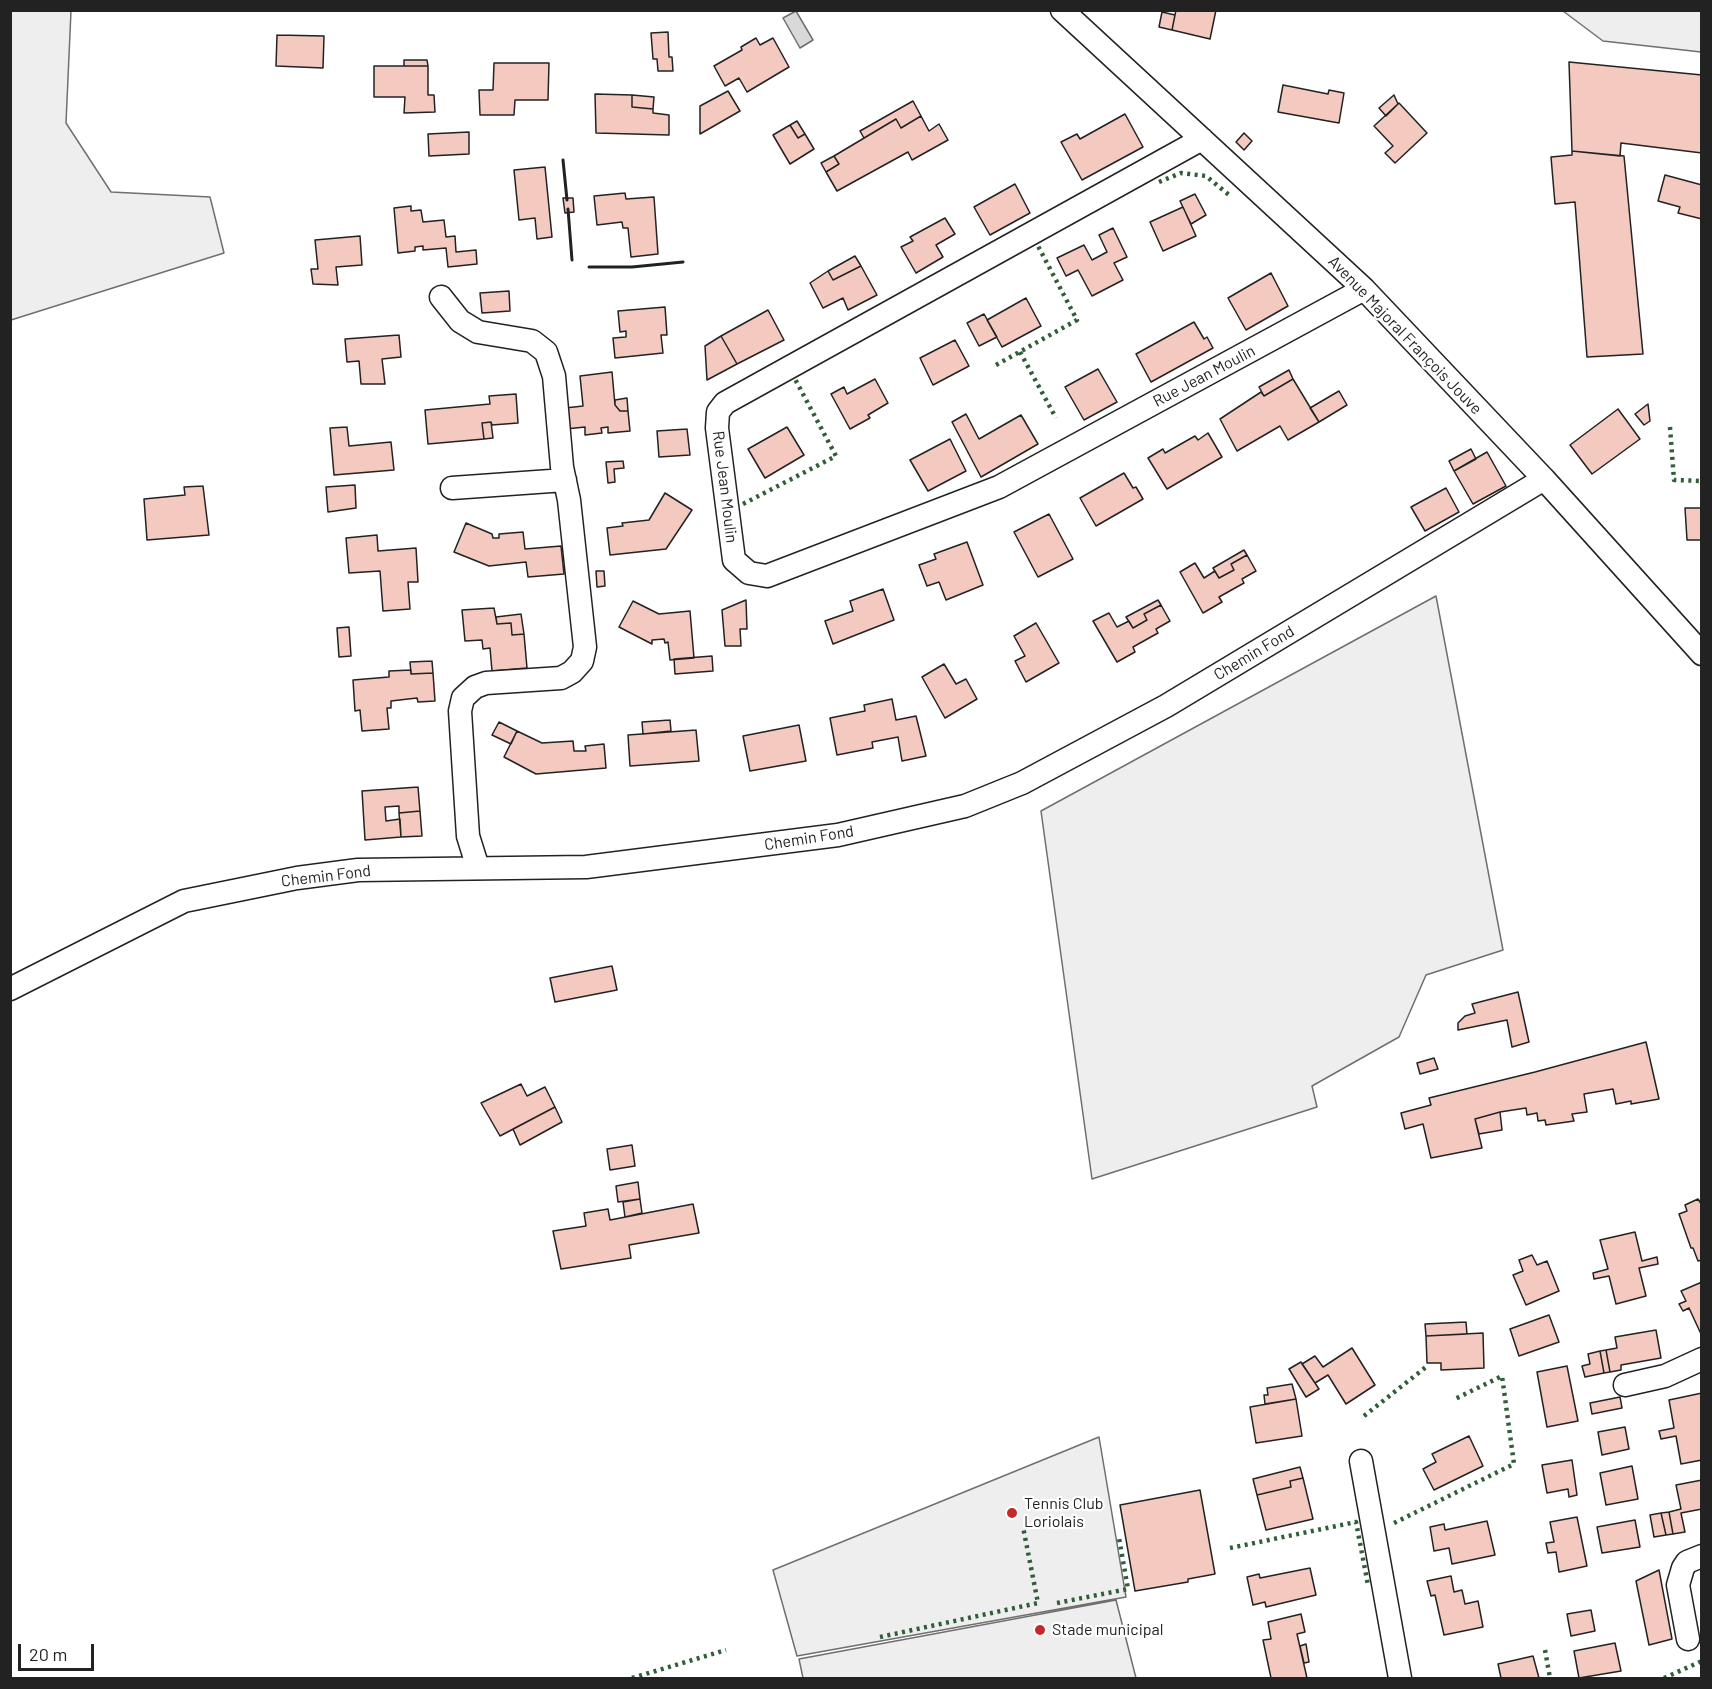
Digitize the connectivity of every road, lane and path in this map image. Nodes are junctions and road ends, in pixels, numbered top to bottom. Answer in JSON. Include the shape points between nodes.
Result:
{"nodes":[{"id":1,"x":1062,"y":10,"type":"edge"},
{"id":2,"x":1202,"y":139,"type":"junction"},
{"id":3,"x":1364,"y":289,"type":"junction"},
{"id":4,"x":441,"y":297,"type":"dead end"},
{"id":5,"x":1544,"y":479,"type":"junction"},
{"id":6,"x":565,"y":480,"type":"junction"},
{"id":7,"x":452,"y":488,"type":"dead end"},
{"id":8,"x":1701,"y":654,"type":"edge"},
{"id":9,"x":478,"y":868,"type":"junction"},
{"id":10,"x":10,"y":989,"type":"edge"},
{"id":11,"x":1701,"y":1359,"type":"edge"},
{"id":12,"x":1625,"y":1385,"type":"dead end"},
{"id":13,"x":1361,"y":1461,"type":"dead end"},
{"id":14,"x":1701,"y":1556,"type":"edge"},
{"id":15,"x":1688,"y":1639,"type":"dead end"},
{"id":16,"x":1400,"y":1678,"type":"edge"}],
"edges":[{"from":1,"to":2,"type":"street","name":"Avenue Majoral François Jouve"},
{"from":2,"to":3,"type":"street","name":"Avenue Majoral François Jouve"},
{"from":2,"to":3,"type":"street","name":"Rue Jean Moulin","via":[[725,403],[718,412],[717,428],[734,560],[749,573],[766,576],[999,487]]},
{"from":3,"to":5,"type":"street","name":"Avenue Majoral François Jouve"},
{"from":4,"to":6,"type":"street","via":[[460,321],[478,332],[532,341],[546,352],[554,376]]},
{"from":5,"to":8,"type":"street","name":"Avenue Majoral François Jouve"},
{"from":5,"to":9,"type":"street","name":"Chemin Fond","via":[[1166,706],[1022,783],[965,806],[826,837],[586,867]]},
{"from":6,"to":7,"type":"street"},
{"from":6,"to":9,"type":"street","via":[[585,647],[582,661],[561,678],[486,683],[463,698],[460,711],[468,836]]},
{"from":9,"to":10,"type":"street","name":"Chemin Fond","via":[[358,870],[184,901]]},
{"from":11,"to":12,"type":"street","via":[[1665,1376]]},
{"from":13,"to":16,"type":"street"},
{"from":14,"to":15,"type":"street","via":[[1687,1562],[1678,1585]]}]}
